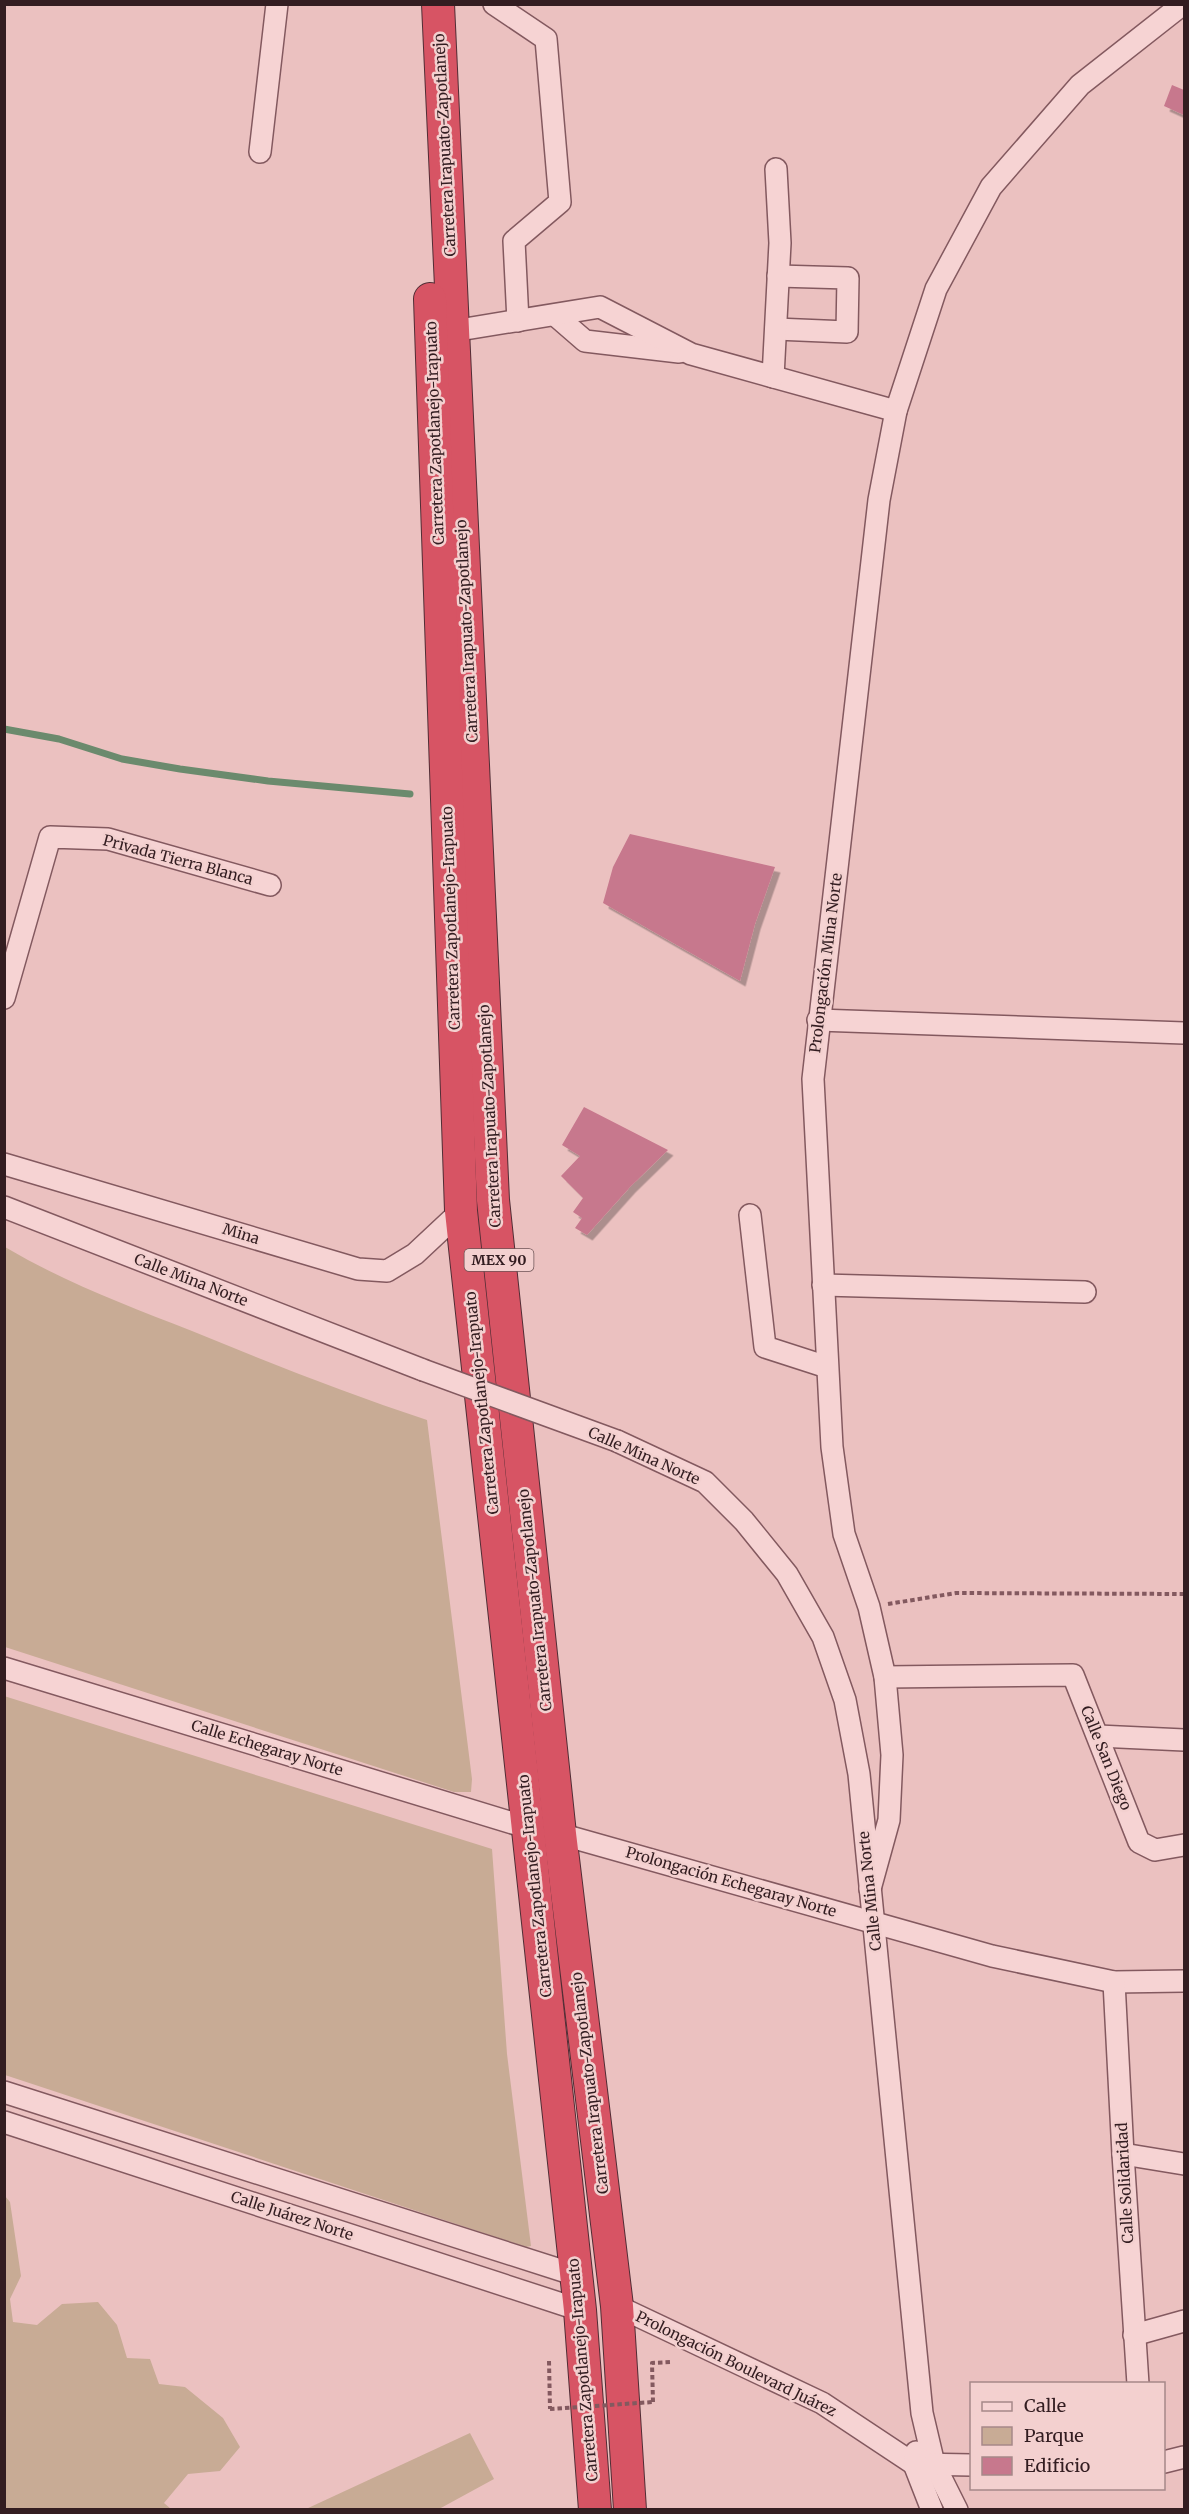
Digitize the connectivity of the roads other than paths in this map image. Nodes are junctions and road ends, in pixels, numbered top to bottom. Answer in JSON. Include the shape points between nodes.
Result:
{"nodes":[{"id":1,"x":277,"y":4,"type":"edge"},
{"id":2,"x":418,"y":4,"type":"edge"},
{"id":3,"x":438,"y":4,"type":"edge"},
{"id":4,"x":494,"y":4,"type":"edge"},
{"id":5,"x":1183,"y":4,"type":"edge"},
{"id":6,"x":260,"y":152,"type":"dead end"},
{"id":7,"x":776,"y":169,"type":"dead end"},
{"id":8,"x":778,"y":276,"type":"junction"},
{"id":9,"x":555,"y":315,"type":"junction"},
{"id":10,"x":519,"y":321,"type":"junction"},
{"id":11,"x":776,"y":329,"type":"junction"},
{"id":12,"x":453,"y":331,"type":"junction"},
{"id":13,"x":691,"y":354,"type":"junction"},
{"id":14,"x":773,"y":377,"type":"junction"},
{"id":15,"x":896,"y":411,"type":"junction"},
{"id":16,"x":270,"y":885,"type":"dead end"},
{"id":17,"x":4,"y":998,"type":"edge"},
{"id":18,"x":818,"y":1020,"type":"junction"},
{"id":19,"x":1185,"y":1033,"type":"edge"},
{"id":20,"x":4,"y":1164,"type":"edge"},
{"id":21,"x":4,"y":1207,"type":"edge"},
{"id":22,"x":461,"y":1211,"type":"junction"},
{"id":23,"x":750,"y":1215,"type":"dead end"},
{"id":24,"x":823,"y":1285,"type":"junction"},
{"id":25,"x":1085,"y":1292,"type":"dead end"},
{"id":26,"x":827,"y":1367,"type":"junction"},
{"id":27,"x":4,"y":1668,"type":"edge"},
{"id":28,"x":885,"y":1677,"type":"junction"},
{"id":29,"x":1098,"y":1736,"type":"junction"},
{"id":30,"x":1185,"y":1740,"type":"edge"},
{"id":31,"x":529,"y":1828,"type":"junction"},
{"id":32,"x":560,"y":1834,"type":"junction"},
{"id":33,"x":1185,"y":1845,"type":"edge"},
{"id":34,"x":870,"y":1889,"type":"junction"},
{"id":35,"x":873,"y":1923,"type":"junction"},
{"id":36,"x":1185,"y":1981,"type":"edge"},
{"id":37,"x":1114,"y":1982,"type":"junction"},
{"id":38,"x":4,"y":2092,"type":"edge"},
{"id":39,"x":4,"y":2122,"type":"edge"},
{"id":40,"x":1123,"y":2154,"type":"junction"},
{"id":41,"x":232,"y":2164,"type":"junction"},
{"id":42,"x":1185,"y":2164,"type":"edge"},
{"id":43,"x":222,"y":2193,"type":"junction"},
{"id":44,"x":576,"y":2274,"type":"junction"},
{"id":45,"x":616,"y":2306,"type":"junction"},
{"id":46,"x":580,"y":2310,"type":"junction"},
{"id":47,"x":1185,"y":2321,"type":"edge"},
{"id":48,"x":1134,"y":2335,"type":"junction"},
{"id":49,"x":1138,"y":2382,"type":"edge"},
{"id":50,"x":1185,"y":2457,"type":"edge"},
{"id":51,"x":1165,"y":2462,"type":"edge"},
{"id":52,"x":924,"y":2464,"type":"junction"},
{"id":53,"x":970,"y":2465,"type":"edge"},
{"id":54,"x":595,"y":2510,"type":"edge"},
{"id":55,"x":630,"y":2510,"type":"edge"},
{"id":56,"x":932,"y":2510,"type":"edge"},
{"id":57,"x":957,"y":2510,"type":"edge"}],
"edges":[{"from":1,"to":6,"type":"street"},
{"from":2,"to":22,"type":"highway","name":"Carretera Zapotlanejo-Irapuato","number":"MEX 90"},
{"from":3,"to":12,"type":"highway","name":"Carretera Irapuato-Zapotlanejo","number":"MEX 90"},
{"from":4,"to":10,"type":"street","via":[[546,39],[560,202],[514,241]]},
{"from":5,"to":15,"type":"street","name":"Prolongación Mina Norte","via":[[1080,85],[991,187],[936,290]]},
{"from":7,"to":8,"type":"street"},
{"from":8,"to":11,"type":"street"},
{"from":8,"to":11,"type":"street","via":[[848,278],[847,332]]},
{"from":9,"to":10,"type":"street"},
{"from":9,"to":13,"type":"street","via":[[585,341]]},
{"from":9,"to":13,"type":"street","via":[[600,307]]},
{"from":10,"to":12,"type":"street"},
{"from":11,"to":14,"type":"street"},
{"from":12,"to":32,"type":"highway","name":"Carretera Irapuato-Zapotlanejo","number":"MEX 90","via":[[493,1200]]},
{"from":13,"to":14,"type":"street"},
{"from":14,"to":15,"type":"street"},
{"from":15,"to":18,"type":"street","name":"Prolongación Mina Norte","via":[[879,500]]},
{"from":16,"to":17,"type":"street","name":"Privada Tierra Blanca","via":[[108,838],[50,837]]},
{"from":18,"to":19,"type":"street"},
{"from":18,"to":24,"type":"street","name":"Prolongación Mina Norte","via":[[813,1079]]},
{"from":20,"to":22,"type":"street","name":"Mina","via":[[358,1269],[387,1271],[416,1254]]},
{"from":21,"to":34,"type":"street","name":"Calle Mina Norte","bridge":true,"via":[[617,1441],[705,1482],[744,1521],[787,1574],[823,1637],[845,1700],[857,1763]]},
{"from":22,"to":31,"type":"highway","name":"Carretera Zapotlanejo-Irapuato","number":"MEX 90"},
{"from":23,"to":26,"type":"street","via":[[765,1347]]},
{"from":24,"to":25,"type":"street"},
{"from":24,"to":26,"type":"street","name":"Prolongación Mina Norte"},
{"from":26,"to":28,"type":"street","name":"Prolongación Mina Norte","via":[[832,1447],[844,1534],[869,1607]]},
{"from":27,"to":31,"type":"street","name":"Calle Echegaray Norte"},
{"from":28,"to":29,"type":"street","name":"Calle San Diego","via":[[1073,1675]]},
{"from":28,"to":34,"type":"street","name":"Prolongación Mina Norte","via":[[892,1755],[888,1820]]},
{"from":29,"to":30,"type":"street"},
{"from":29,"to":33,"type":"street","name":"Calle San Diego","via":[[1139,1842],[1155,1850]]},
{"from":31,"to":44,"type":"highway","name":"Carretera Zapotlanejo-Irapuato","number":"MEX 90"},
{"from":32,"to":35,"type":"street","name":"Prolongación Echegaray Norte"},
{"from":32,"to":45,"type":"highway","name":"Carretera Irapuato-Zapotlanejo","number":"MEX 90"},
{"from":34,"to":35,"type":"street","name":"Calle Mina Norte"},
{"from":35,"to":37,"type":"street","name":"Prolongación Echegaray Norte","via":[[992,1956]]},
{"from":35,"to":52,"type":"street","name":"Calle Mina Norte"},
{"from":36,"to":37,"type":"street","name":"Prolongación Echegaray Norte"},
{"from":37,"to":40,"type":"street","name":"Calle Solidaridad"},
{"from":38,"to":41,"type":"street","name":"Calle Juárez Norte"},
{"from":39,"to":43,"type":"street","name":"Calle Juárez Norte"},
{"from":40,"to":42,"type":"street"},
{"from":40,"to":48,"type":"street","name":"Calle Solidaridad"},
{"from":41,"to":43,"type":"street"},
{"from":41,"to":44,"type":"street","name":"Calle Juárez Norte"},
{"from":43,"to":46,"type":"street","name":"Calle Juárez Norte"},
{"from":44,"to":46,"type":"highway","name":"Carretera Zapotlanejo-Irapuato","number":"MEX 90"},
{"from":45,"to":52,"type":"street","name":"Prolongación Boulevard Juárez","via":[[822,2403]]},
{"from":45,"to":55,"type":"highway","name":"Carretera Irapuato-Zapotlanejo","number":"MEX 90"},
{"from":46,"to":54,"type":"highway","name":"Carretera Zapotlanejo-Irapuato","number":"MEX 90"},
{"from":47,"to":48,"type":"street"},
{"from":48,"to":49,"type":"street","name":"Calle Solidaridad"},
{"from":50,"to":51,"type":"street"},
{"from":52,"to":53,"type":"street"},
{"from":52,"to":56,"type":"street"},
{"from":52,"to":57,"type":"street","name":"Prolongación Boulevard Juárez"}]}
